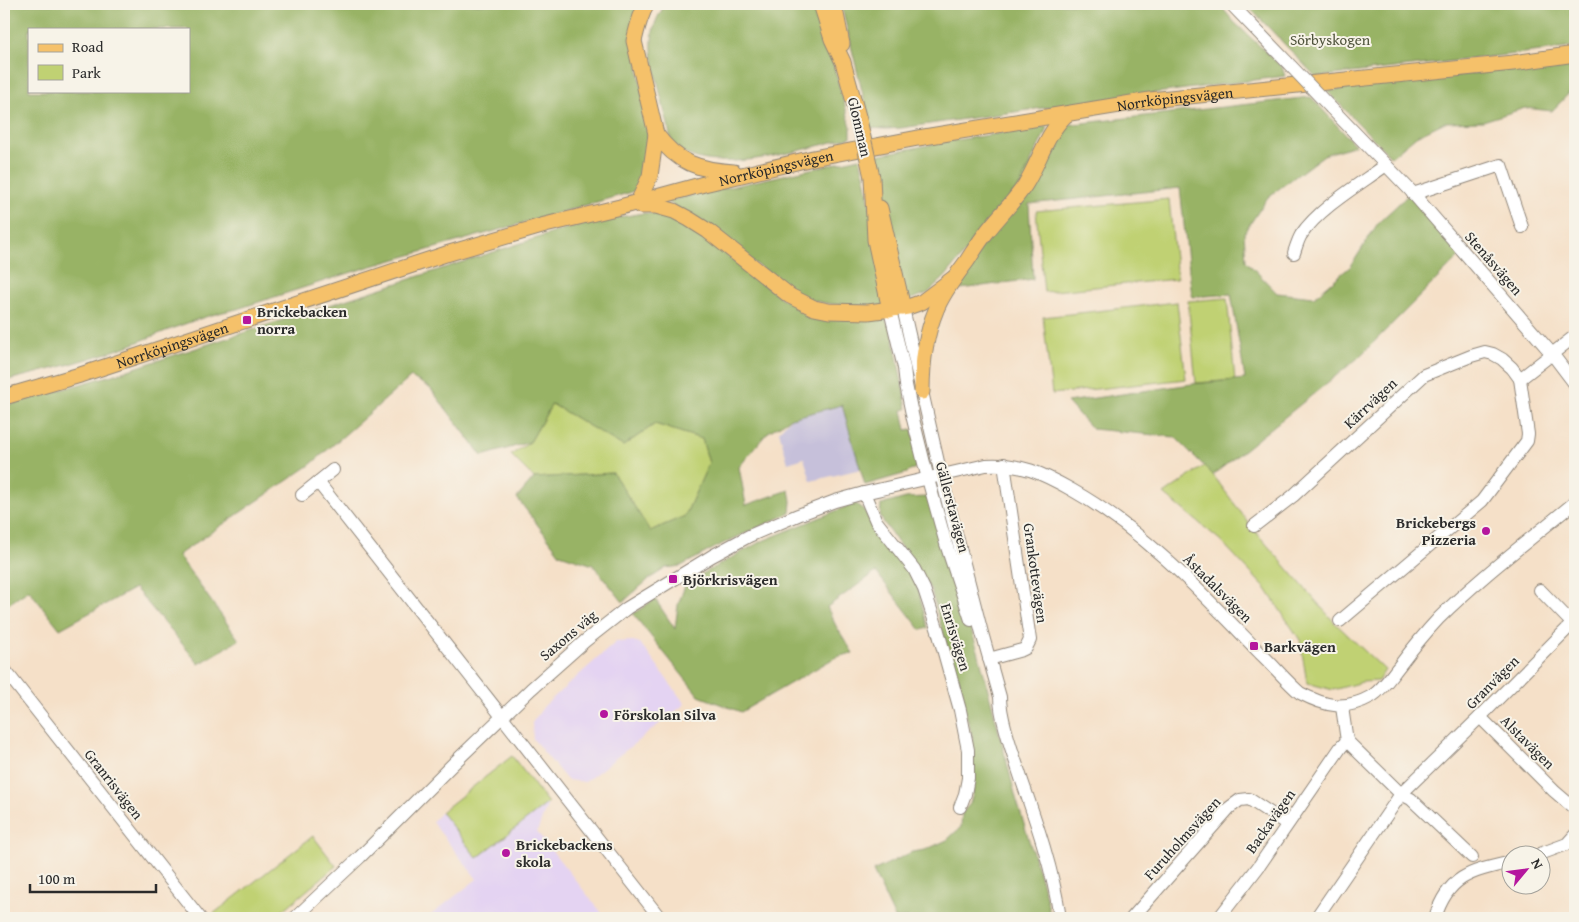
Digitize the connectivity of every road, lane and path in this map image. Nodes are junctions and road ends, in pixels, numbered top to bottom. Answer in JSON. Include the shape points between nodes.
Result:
{"nodes":[{"id":1,"x":647,"y":4,"type":"edge"},
{"id":2,"x":821,"y":4,"type":"edge"},
{"id":3,"x":834,"y":4,"type":"edge"},
{"id":4,"x":1231,"y":4,"type":"edge"},
{"id":5,"x":1574,"y":54,"type":"edge"},
{"id":6,"x":843,"y":62,"type":"junction"},
{"id":7,"x":1067,"y":114,"type":"junction"},
{"id":8,"x":656,"y":134,"type":"junction"},
{"id":9,"x":1386,"y":165,"type":"junction"},
{"id":10,"x":750,"y":173,"type":"junction"},
{"id":11,"x":1413,"y":194,"type":"junction"},
{"id":12,"x":638,"y":202,"type":"junction"},
{"id":13,"x":620,"y":207,"type":"junction"},
{"id":14,"x":1522,"y":228,"type":"dead end"},
{"id":15,"x":1294,"y":253,"type":"dead end"},
{"id":16,"x":955,"y":278,"type":"junction"},
{"id":17,"x":896,"y":309,"type":"junction"},
{"id":18,"x":1575,"y":336,"type":"edge"},
{"id":19,"x":1553,"y":355,"type":"junction"},
{"id":20,"x":1520,"y":380,"type":"junction"},
{"id":21,"x":1575,"y":384,"type":"edge"},
{"id":22,"x":922,"y":392,"type":"junction"},
{"id":23,"x":4,"y":398,"type":"edge"},
{"id":24,"x":1004,"y":464,"type":"junction"},
{"id":25,"x":333,"y":470,"type":"dead end"},
{"id":26,"x":942,"y":475,"type":"junction"},
{"id":27,"x":928,"y":479,"type":"junction"},
{"id":28,"x":318,"y":482,"type":"junction"},
{"id":29,"x":864,"y":493,"type":"junction"},
{"id":30,"x":302,"y":495,"type":"dead end"},
{"id":31,"x":1575,"y":502,"type":"edge"},
{"id":32,"x":1254,"y":526,"type":"dead end"},
{"id":33,"x":1540,"y":590,"type":"dead end"},
{"id":34,"x":1340,"y":620,"type":"dead end"},
{"id":35,"x":989,"y":659,"type":"junction"},
{"id":36,"x":4,"y":669,"type":"edge"},
{"id":37,"x":1000,"y":707,"type":"junction"},
{"id":38,"x":1342,"y":707,"type":"junction"},
{"id":39,"x":502,"y":716,"type":"junction"},
{"id":40,"x":1480,"y":717,"type":"junction"},
{"id":41,"x":1346,"y":741,"type":"junction"},
{"id":42,"x":1402,"y":794,"type":"junction"},
{"id":43,"x":960,"y":806,"type":"dead end"},
{"id":44,"x":1575,"y":809,"type":"edge"},
{"id":45,"x":1287,"y":824,"type":"junction"},
{"id":46,"x":1572,"y":842,"type":"edge"},
{"id":47,"x":1552,"y":850,"type":"edge"},
{"id":48,"x":1472,"y":857,"type":"dead end"},
{"id":49,"x":1502,"y":864,"type":"edge"},
{"id":50,"x":1319,"y":917,"type":"edge"},
{"id":51,"x":200,"y":918,"type":"edge"},
{"id":52,"x":295,"y":918,"type":"edge"},
{"id":53,"x":660,"y":918,"type":"edge"},
{"id":54,"x":1060,"y":918,"type":"edge"},
{"id":55,"x":1132,"y":918,"type":"edge"},
{"id":56,"x":1219,"y":918,"type":"edge"},
{"id":57,"x":1435,"y":918,"type":"edge"}],
"edges":[{"from":1,"to":8,"type":"main road","via":[[634,41]]},
{"from":2,"to":6,"type":"main road","name":"Glomman"},
{"from":3,"to":6,"type":"main road","name":"Glomman"},
{"from":4,"to":9,"type":"street","name":"Stenåsvägen","bridge":true},
{"from":5,"to":7,"type":"main road","name":"Norrköpingsvägen","via":[[1150,100]]},
{"from":6,"to":17,"type":"main road","name":"Glomman","bridge":true,"via":[[874,193],[882,214]]},
{"from":7,"to":10,"type":"main road","name":"Norrköpingsvägen","via":[[909,139]]},
{"from":7,"to":16,"type":"main road","via":[[1050,132],[1023,188]]},
{"from":8,"to":10,"type":"main road","via":[[675,155],[692,165]]},
{"from":8,"to":12,"type":"main road","via":[[650,176]]},
{"from":9,"to":11,"type":"street","name":"Stenåsvägen"},
{"from":9,"to":15,"type":"street","via":[[1310,224],[1300,236]]},
{"from":10,"to":12,"type":"main road","name":"Norrköpingsvägen"},
{"from":11,"to":14,"type":"street","via":[[1501,165]]},
{"from":11,"to":19,"type":"street","name":"Stenåsvägen"},
{"from":12,"to":13,"type":"main road","name":"Norrköpingsvägen"},
{"from":13,"to":17,"type":"main road","via":[[656,206],[674,211],[715,236],[790,296],[814,308],[846,312]]},
{"from":13,"to":23,"type":"main road","name":"Norrköpingsvägen","via":[[446,254]]},
{"from":16,"to":17,"type":"main road","via":[[922,302]]},
{"from":16,"to":22,"type":"main road","via":[[936,308],[929,329]]},
{"from":17,"to":22,"type":"street","name":"Gällerstavägen"},
{"from":17,"to":27,"type":"street","name":"Gällerstavägen","via":[[910,402]]},
{"from":18,"to":19,"type":"street"},
{"from":19,"to":20,"type":"street"},
{"from":19,"to":21,"type":"street","name":"Stenåsvägen"},
{"from":20,"to":32,"type":"street","name":"Kärrvägen","via":[[1502,359],[1485,352],[1424,375],[1318,473]]},
{"from":20,"to":34,"type":"street","via":[[1527,441],[1482,501]]},
{"from":22,"to":26,"type":"street","name":"Gällerstavägen"},
{"from":24,"to":26,"type":"street","name":"Åstadalsvägen"},
{"from":24,"to":35,"type":"street","name":"Grankottevägen","via":[[1030,640],[1022,650]]},
{"from":24,"to":38,"type":"street","name":"Åstadalsvägen","via":[[1044,476],[1109,512],[1161,554],[1300,693],[1328,705]]},
{"from":25,"to":28,"type":"street"},
{"from":26,"to":27,"type":"street","name":"Åstadalsvägen"},
{"from":26,"to":35,"type":"street","name":"Gällerstavägen"},
{"from":27,"to":29,"type":"street","name":"Saxons väg"},
{"from":27,"to":37,"type":"street","name":"Gällerstavägen","via":[[981,649],[993,699]]},
{"from":28,"to":30,"type":"street"},
{"from":28,"to":39,"type":"street"},
{"from":29,"to":39,"type":"street","name":"Saxons väg","via":[[757,532],[673,579],[627,608],[585,641]]},
{"from":29,"to":43,"type":"street","name":"Enrisvägen","via":[[876,521],[914,569],[938,631],[968,750],[968,778]]},
{"from":31,"to":38,"type":"street","via":[[1438,619],[1379,691]]},
{"from":33,"to":40,"type":"street","name":"Granvägen","via":[[1570,622],[1570,626]]},
{"from":35,"to":37,"type":"street","name":"Gällerstavägen"},
{"from":36,"to":51,"type":"street","name":"Granrisvägen"},
{"from":37,"to":54,"type":"street","name":"Gällerstavägen","via":[[1043,842]]},
{"from":38,"to":41,"type":"street"},
{"from":39,"to":52,"type":"street","name":"Saxons väg"},
{"from":39,"to":53,"type":"street"},
{"from":40,"to":42,"type":"street","name":"Granvägen"},
{"from":40,"to":44,"type":"street","name":"Alstavägen"},
{"from":41,"to":42,"type":"street"},
{"from":41,"to":45,"type":"street","name":"Backavägen"},
{"from":42,"to":48,"type":"street"},
{"from":42,"to":50,"type":"street","name":"Granvägen"},
{"from":45,"to":55,"type":"street","name":"Furuholmsvägen","via":[[1249,799],[1240,800],[1229,808]]},
{"from":45,"to":56,"type":"street","name":"Backavägen"},
{"from":46,"to":47,"type":"street"},
{"from":49,"to":57,"type":"street","via":[[1462,878],[1445,894]]}]}
